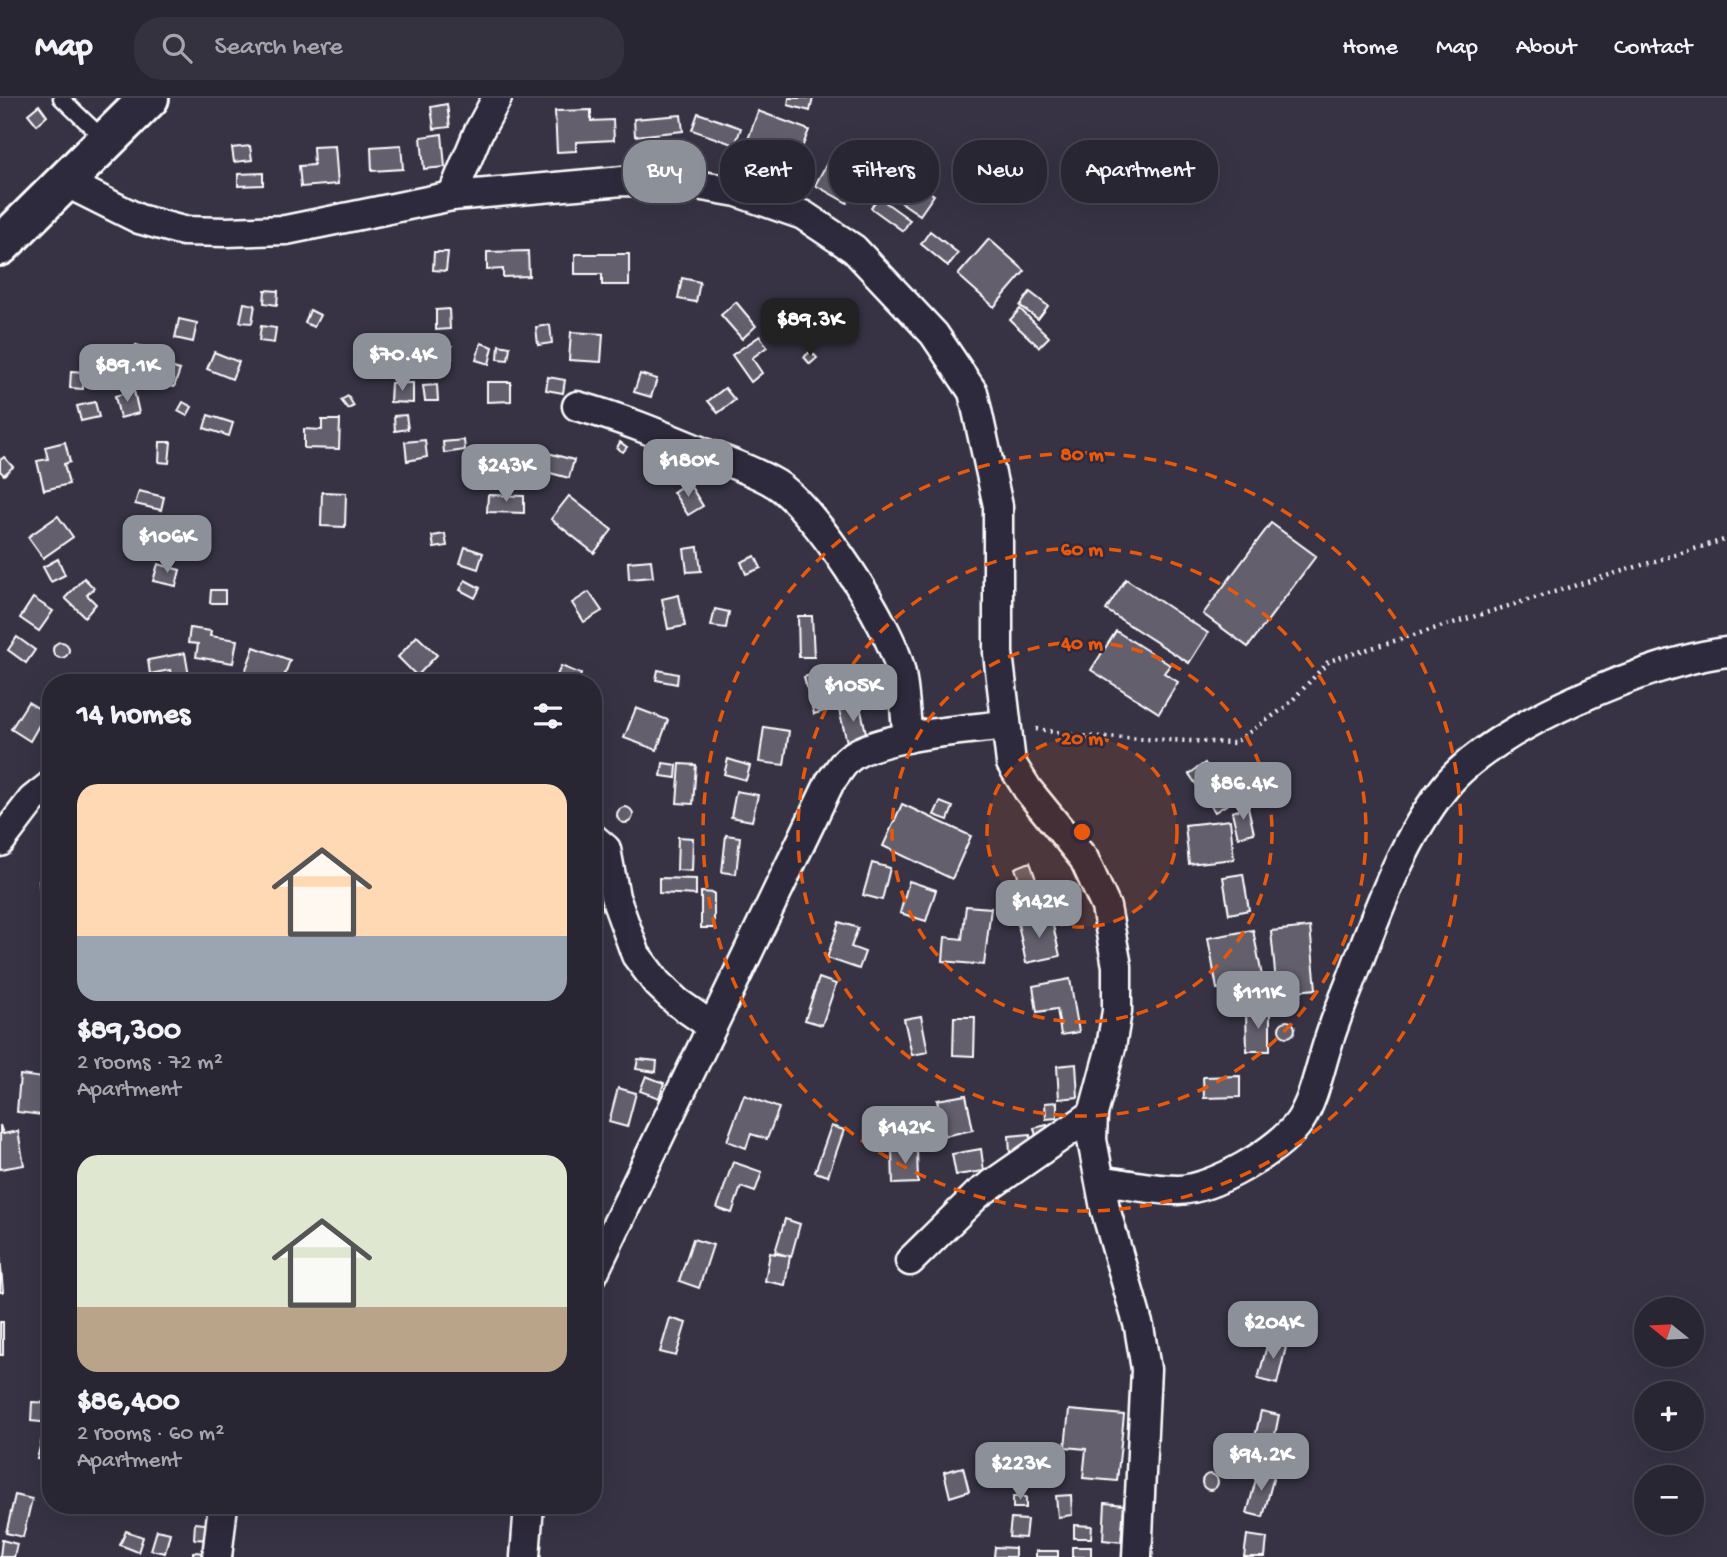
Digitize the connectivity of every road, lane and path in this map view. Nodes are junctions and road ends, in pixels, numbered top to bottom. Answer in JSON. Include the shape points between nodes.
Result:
{"nodes":[{"id":1,"x":61,"y":98,"type":"edge"},
{"id":2,"x":149,"y":98,"type":"edge"},
{"id":3,"x":498,"y":98,"type":"edge"},
{"id":4,"x":107,"y":142,"type":"junction"},
{"id":5,"x":66,"y":183,"type":"junction"},
{"id":6,"x":452,"y":196,"type":"junction"},
{"id":7,"x":0,"y":246,"type":"edge"},
{"id":8,"x":576,"y":407,"type":"dead end"},
{"id":9,"x":1727,"y":539,"type":"edge"},
{"id":10,"x":1727,"y":652,"type":"edge"},
{"id":11,"x":1005,"y":725,"type":"junction"},
{"id":12,"x":908,"y":738,"type":"junction"},
{"id":13,"x":42,"y":792,"type":"edge"},
{"id":14,"x":0,"y":842,"type":"edge"},
{"id":15,"x":602,"y":846,"type":"edge"},
{"id":16,"x":710,"y":1025,"type":"junction"},
{"id":17,"x":1093,"y":1114,"type":"junction"},
{"id":18,"x":1100,"y":1180,"type":"junction"},
{"id":19,"x":602,"y":1255,"type":"edge"},
{"id":20,"x":910,"y":1261,"type":"dead end"},
{"id":21,"x":222,"y":1514,"type":"edge"},
{"id":22,"x":528,"y":1514,"type":"edge"},
{"id":23,"x":217,"y":1557,"type":"edge"},
{"id":24,"x":525,"y":1557,"type":"edge"},
{"id":25,"x":1137,"y":1557,"type":"edge"}],
"edges":[{"from":1,"to":4,"type":"lane"},
{"from":2,"to":4,"type":"street"},
{"from":3,"to":6,"type":"street"},
{"from":4,"to":5,"type":"street"},
{"from":5,"to":6,"type":"street","via":[[139,219],[183,231],[286,230]]},
{"from":5,"to":7,"type":"street"},
{"from":6,"to":11,"type":"street","via":[[623,181],[679,182],[737,192],[803,215],[855,249],[934,334],[973,392],[998,506],[998,653]]},
{"from":8,"to":12,"type":"street","via":[[621,418],[749,471],[777,485],[800,506],[861,587],[886,632],[900,668]]},
{"from":9,"to":11,"type":"path","via":[[1329,661],[1287,706],[1234,743],[1082,736]]},
{"from":10,"to":18,"type":"street","via":[[1668,664],[1564,705],[1474,757],[1446,786],[1420,822],[1374,921],[1310,1102],[1299,1122],[1276,1146],[1203,1185],[1180,1190]]},
{"from":11,"to":12,"type":"street"},
{"from":11,"to":17,"type":"street","via":[[1011,763],[1019,778],[1084,859],[1107,907],[1117,967],[1118,1011]]},
{"from":12,"to":16,"type":"street","via":[[848,759],[830,782]]},
{"from":13,"to":14,"type":"street"},
{"from":15,"to":16,"type":"street","via":[[636,955],[677,1002]]},
{"from":16,"to":19,"type":"street"},
{"from":17,"to":18,"type":"street","via":[[1092,1140]]},
{"from":17,"to":20,"type":"street","via":[[978,1194]]},
{"from":18,"to":25,"type":"street","via":[[1146,1368]]},
{"from":21,"to":23,"type":"street"},
{"from":22,"to":24,"type":"street"}]}
